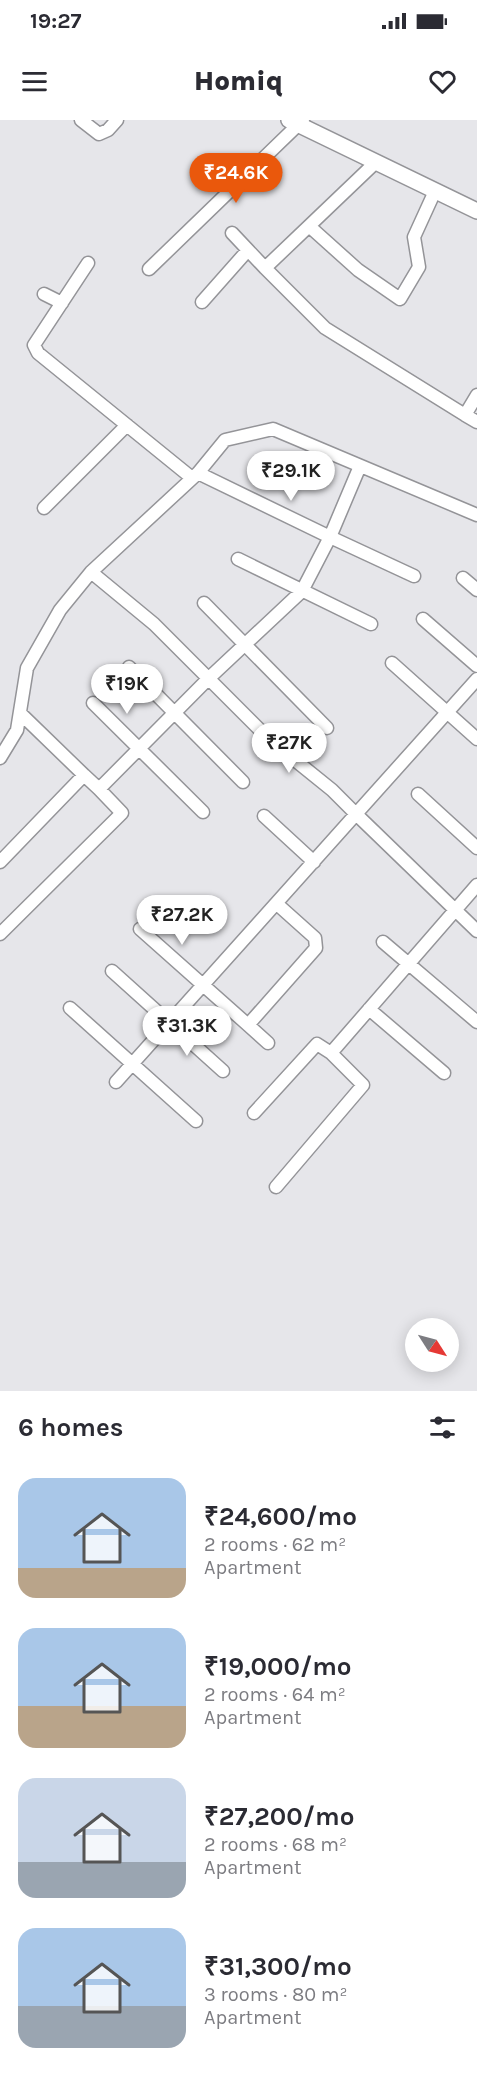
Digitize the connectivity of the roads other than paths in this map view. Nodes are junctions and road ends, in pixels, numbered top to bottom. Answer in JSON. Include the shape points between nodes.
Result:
{"nodes":[{"id":1,"x":81,"y":120,"type":"edge"},
{"id":2,"x":117,"y":120,"type":"edge"},
{"id":3,"x":297,"y":122,"type":"edge"},
{"id":4,"x":376,"y":162,"type":"junction"},
{"id":5,"x":435,"y":191,"type":"junction"},
{"id":6,"x":477,"y":210,"type":"edge"},
{"id":7,"x":309,"y":226,"type":"junction"},
{"id":8,"x":232,"y":233,"type":"dead end"},
{"id":9,"x":248,"y":250,"type":"junction"},
{"id":10,"x":88,"y":263,"type":"dead end"},
{"id":11,"x":265,"y":268,"type":"junction"},
{"id":12,"x":149,"y":269,"type":"dead end"},
{"id":13,"x":44,"y":294,"type":"dead end"},
{"id":14,"x":202,"y":302,"type":"dead end"},
{"id":15,"x":62,"y":303,"type":"junction"},
{"id":16,"x":477,"y":396,"type":"edge"},
{"id":17,"x":465,"y":415,"type":"junction"},
{"id":18,"x":477,"y":422,"type":"edge"},
{"id":19,"x":127,"y":425,"type":"junction"},
{"id":20,"x":360,"y":466,"type":"junction"},
{"id":21,"x":195,"y":476,"type":"junction"},
{"id":22,"x":44,"y":508,"type":"dead end"},
{"id":23,"x":477,"y":515,"type":"edge"},
{"id":24,"x":330,"y":537,"type":"junction"},
{"id":25,"x":238,"y":559,"type":"dead end"},
{"id":26,"x":91,"y":572,"type":"junction"},
{"id":27,"x":414,"y":576,"type":"dead end"},
{"id":28,"x":463,"y":578,"type":"dead end"},
{"id":29,"x":477,"y":590,"type":"edge"},
{"id":30,"x":303,"y":591,"type":"junction"},
{"id":31,"x":204,"y":603,"type":"dead end"},
{"id":32,"x":423,"y":619,"type":"dead end"},
{"id":33,"x":371,"y":624,"type":"dead end"},
{"id":34,"x":245,"y":645,"type":"junction"},
{"id":35,"x":392,"y":663,"type":"dead end"},
{"id":36,"x":477,"y":666,"type":"edge"},
{"id":37,"x":129,"y":667,"type":"dead end"},
{"id":38,"x":208,"y":679,"type":"junction"},
{"id":39,"x":477,"y":679,"type":"edge"},
{"id":40,"x":93,"y":703,"type":"dead end"},
{"id":41,"x":176,"y":711,"type":"junction"},
{"id":42,"x":20,"y":713,"type":"junction"},
{"id":43,"x":447,"y":713,"type":"junction"},
{"id":44,"x":327,"y":728,"type":"dead end"},
{"id":45,"x":477,"y":739,"type":"edge"},
{"id":46,"x":140,"y":748,"type":"junction"},
{"id":47,"x":0,"y":758,"type":"edge"},
{"id":48,"x":84,"y":775,"type":"junction"},
{"id":49,"x":243,"y":782,"type":"dead end"},
{"id":50,"x":99,"y":789,"type":"junction"},
{"id":51,"x":418,"y":794,"type":"dead end"},
{"id":52,"x":203,"y":812,"type":"dead end"},
{"id":53,"x":356,"y":814,"type":"junction"},
{"id":54,"x":264,"y":816,"type":"dead end"},
{"id":55,"x":477,"y":848,"type":"edge"},
{"id":56,"x":314,"y":861,"type":"junction"},
{"id":57,"x":0,"y":862,"type":"edge"},
{"id":58,"x":477,"y":885,"type":"edge"},
{"id":59,"x":277,"y":904,"type":"junction"},
{"id":60,"x":454,"y":911,"type":"junction"},
{"id":61,"x":140,"y":929,"type":"dead end"},
{"id":62,"x":477,"y":931,"type":"edge"},
{"id":63,"x":0,"y":934,"type":"edge"},
{"id":64,"x":383,"y":942,"type":"dead end"},
{"id":65,"x":408,"y":963,"type":"junction"},
{"id":66,"x":112,"y":971,"type":"dead end"},
{"id":67,"x":205,"y":986,"type":"junction"},
{"id":68,"x":70,"y":1008,"type":"dead end"},
{"id":69,"x":369,"y":1008,"type":"junction"},
{"id":70,"x":171,"y":1022,"type":"junction"},
{"id":71,"x":477,"y":1022,"type":"edge"},
{"id":72,"x":248,"y":1025,"type":"junction"},
{"id":73,"x":268,"y":1043,"type":"dead end"},
{"id":74,"x":331,"y":1053,"type":"junction"},
{"id":75,"x":133,"y":1064,"type":"junction"},
{"id":76,"x":223,"y":1071,"type":"dead end"},
{"id":77,"x":444,"y":1073,"type":"dead end"},
{"id":78,"x":116,"y":1082,"type":"dead end"},
{"id":79,"x":254,"y":1113,"type":"dead end"},
{"id":80,"x":196,"y":1121,"type":"dead end"},
{"id":81,"x":276,"y":1187,"type":"dead end"}],
"edges":[{"from":1,"to":2,"type":"street","via":[[99,134]]},
{"from":3,"to":4,"type":"main road"},
{"from":3,"to":12,"type":"street"},
{"from":4,"to":5,"type":"main road"},
{"from":4,"to":7,"type":"street"},
{"from":5,"to":6,"type":"main road"},
{"from":5,"to":7,"type":"street","via":[[414,237],[419,267],[400,299],[358,270]]},
{"from":7,"to":11,"type":"street"},
{"from":8,"to":9,"type":"street"},
{"from":9,"to":11,"type":"street"},
{"from":9,"to":14,"type":"street"},
{"from":10,"to":15,"type":"street"},
{"from":11,"to":17,"type":"street","via":[[324,328]]},
{"from":13,"to":15,"type":"street"},
{"from":15,"to":19,"type":"street","via":[[34,345]]},
{"from":16,"to":17,"type":"street"},
{"from":17,"to":18,"type":"street"},
{"from":19,"to":21,"type":"street"},
{"from":19,"to":22,"type":"street"},
{"from":20,"to":21,"type":"street","via":[[273,429],[225,440]]},
{"from":20,"to":23,"type":"street"},
{"from":20,"to":24,"type":"street"},
{"from":21,"to":24,"type":"street"},
{"from":21,"to":26,"type":"street"},
{"from":24,"to":27,"type":"street"},
{"from":24,"to":30,"type":"street"},
{"from":25,"to":30,"type":"street"},
{"from":26,"to":38,"type":"street","via":[[154,624]]},
{"from":26,"to":42,"type":"street","via":[[60,610],[27,668]]},
{"from":28,"to":29,"type":"street"},
{"from":30,"to":33,"type":"street"},
{"from":30,"to":34,"type":"street"},
{"from":31,"to":34,"type":"street"},
{"from":32,"to":36,"type":"street"},
{"from":34,"to":38,"type":"street"},
{"from":34,"to":44,"type":"street"},
{"from":35,"to":43,"type":"street"},
{"from":37,"to":41,"type":"street"},
{"from":38,"to":41,"type":"street"},
{"from":38,"to":53,"type":"street","via":[[270,740]]},
{"from":39,"to":43,"type":"street"},
{"from":40,"to":46,"type":"street"},
{"from":41,"to":46,"type":"street"},
{"from":41,"to":49,"type":"street"},
{"from":42,"to":47,"type":"street","via":[[17,730]]},
{"from":42,"to":48,"type":"street"},
{"from":43,"to":45,"type":"street"},
{"from":43,"to":53,"type":"street"},
{"from":46,"to":50,"type":"street"},
{"from":46,"to":52,"type":"street"},
{"from":48,"to":50,"type":"street"},
{"from":48,"to":57,"type":"street"},
{"from":50,"to":63,"type":"street","via":[[122,813]]},
{"from":51,"to":55,"type":"street"},
{"from":53,"to":56,"type":"street"},
{"from":53,"to":60,"type":"street"},
{"from":54,"to":56,"type":"street"},
{"from":56,"to":59,"type":"street"},
{"from":58,"to":60,"type":"street"},
{"from":59,"to":67,"type":"street"},
{"from":59,"to":72,"type":"street","via":[[315,938],[316,948]]},
{"from":60,"to":62,"type":"street"},
{"from":60,"to":65,"type":"street"},
{"from":61,"to":67,"type":"street"},
{"from":64,"to":65,"type":"street"},
{"from":65,"to":69,"type":"street"},
{"from":65,"to":71,"type":"street"},
{"from":66,"to":70,"type":"street"},
{"from":67,"to":70,"type":"street"},
{"from":67,"to":72,"type":"street"},
{"from":68,"to":75,"type":"street"},
{"from":69,"to":74,"type":"street"},
{"from":69,"to":77,"type":"street"},
{"from":70,"to":75,"type":"street"},
{"from":70,"to":76,"type":"street"},
{"from":72,"to":73,"type":"street"},
{"from":74,"to":79,"type":"street","via":[[316,1044],[312,1046]]},
{"from":74,"to":81,"type":"street","via":[[363,1085]]},
{"from":75,"to":78,"type":"street"},
{"from":75,"to":80,"type":"street"}]}
